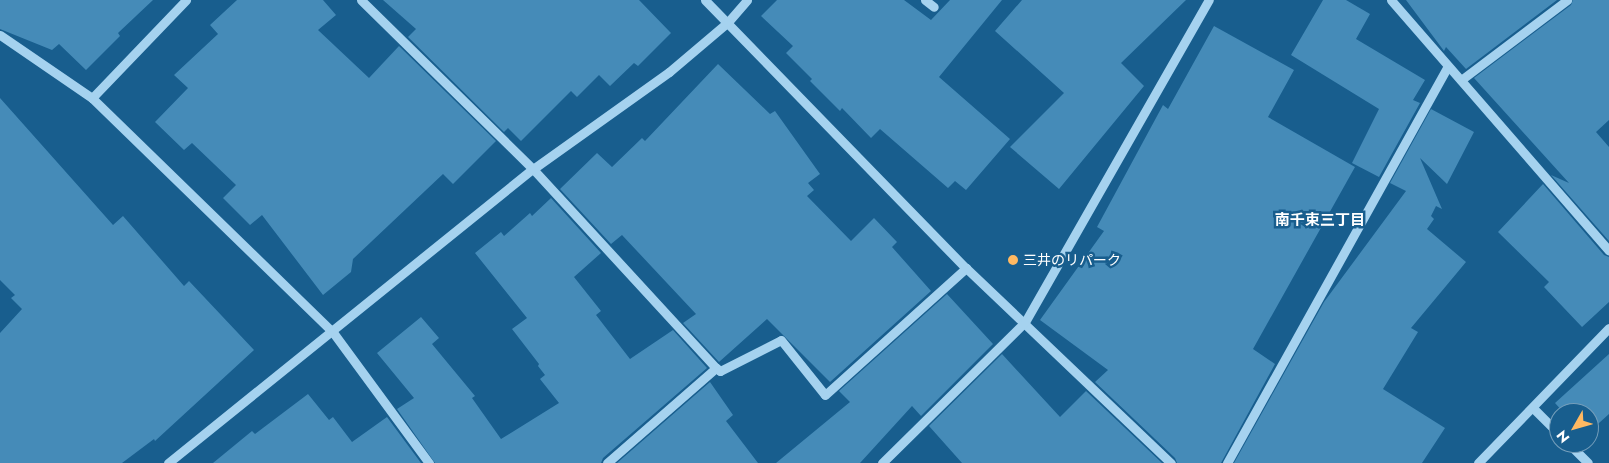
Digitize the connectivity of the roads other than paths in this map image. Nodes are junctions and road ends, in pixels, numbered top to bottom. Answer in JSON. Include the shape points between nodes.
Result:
{"nodes":[{"id":1,"x":186,"y":0,"type":"edge"},
{"id":2,"x":361,"y":0,"type":"edge"},
{"id":3,"x":705,"y":0,"type":"edge"},
{"id":4,"x":747,"y":0,"type":"edge"},
{"id":5,"x":925,"y":0,"type":"edge"},
{"id":6,"x":1209,"y":0,"type":"edge"},
{"id":7,"x":1391,"y":0,"type":"edge"},
{"id":8,"x":1567,"y":0,"type":"edge"},
{"id":9,"x":934,"y":8,"type":"dead end"},
{"id":10,"x":728,"y":22,"type":"junction"},
{"id":11,"x":0,"y":35,"type":"edge"},
{"id":12,"x":1448,"y":66,"type":"junction"},
{"id":13,"x":1461,"y":80,"type":"junction"},
{"id":14,"x":92,"y":98,"type":"junction"},
{"id":15,"x":533,"y":168,"type":"junction"},
{"id":16,"x":1609,"y":251,"type":"edge"},
{"id":17,"x":966,"y":268,"type":"junction"},
{"id":18,"x":1025,"y":322,"type":"junction"},
{"id":19,"x":1609,"y":328,"type":"edge"},
{"id":20,"x":332,"y":331,"type":"junction"},
{"id":21,"x":716,"y":368,"type":"junction"},
{"id":22,"x":1533,"y":408,"type":"junction"},
{"id":23,"x":1549,"y":424,"type":"edge"},
{"id":24,"x":1578,"y":453,"type":"edge"},
{"id":25,"x":168,"y":463,"type":"edge"},
{"id":26,"x":429,"y":463,"type":"edge"},
{"id":27,"x":607,"y":463,"type":"edge"},
{"id":28,"x":882,"y":463,"type":"edge"},
{"id":29,"x":1171,"y":463,"type":"edge"},
{"id":30,"x":1227,"y":463,"type":"edge"},
{"id":31,"x":1478,"y":463,"type":"edge"},
{"id":32,"x":1588,"y":463,"type":"edge"}],
"edges":[{"from":1,"to":14,"type":"street"},
{"from":2,"to":15,"type":"street"},
{"from":3,"to":10,"type":"street"},
{"from":4,"to":10,"type":"street"},
{"from":5,"to":9,"type":"street"},
{"from":6,"to":18,"type":"street"},
{"from":7,"to":12,"type":"street"},
{"from":8,"to":13,"type":"street"},
{"from":10,"to":15,"type":"street","via":[[669,72]]},
{"from":10,"to":17,"type":"street"},
{"from":11,"to":14,"type":"street"},
{"from":12,"to":13,"type":"street"},
{"from":12,"to":30,"type":"street"},
{"from":13,"to":16,"type":"street"},
{"from":14,"to":20,"type":"street"},
{"from":15,"to":20,"type":"street"},
{"from":15,"to":21,"type":"street"},
{"from":17,"to":18,"type":"street"},
{"from":17,"to":21,"type":"street","via":[[825,395],[781,340],[720,371]]},
{"from":18,"to":28,"type":"street"},
{"from":18,"to":29,"type":"street"},
{"from":19,"to":22,"type":"street"},
{"from":20,"to":25,"type":"street"},
{"from":20,"to":26,"type":"street"},
{"from":21,"to":27,"type":"street"},
{"from":22,"to":23,"type":"street"},
{"from":22,"to":31,"type":"street"},
{"from":24,"to":32,"type":"street"}]}
